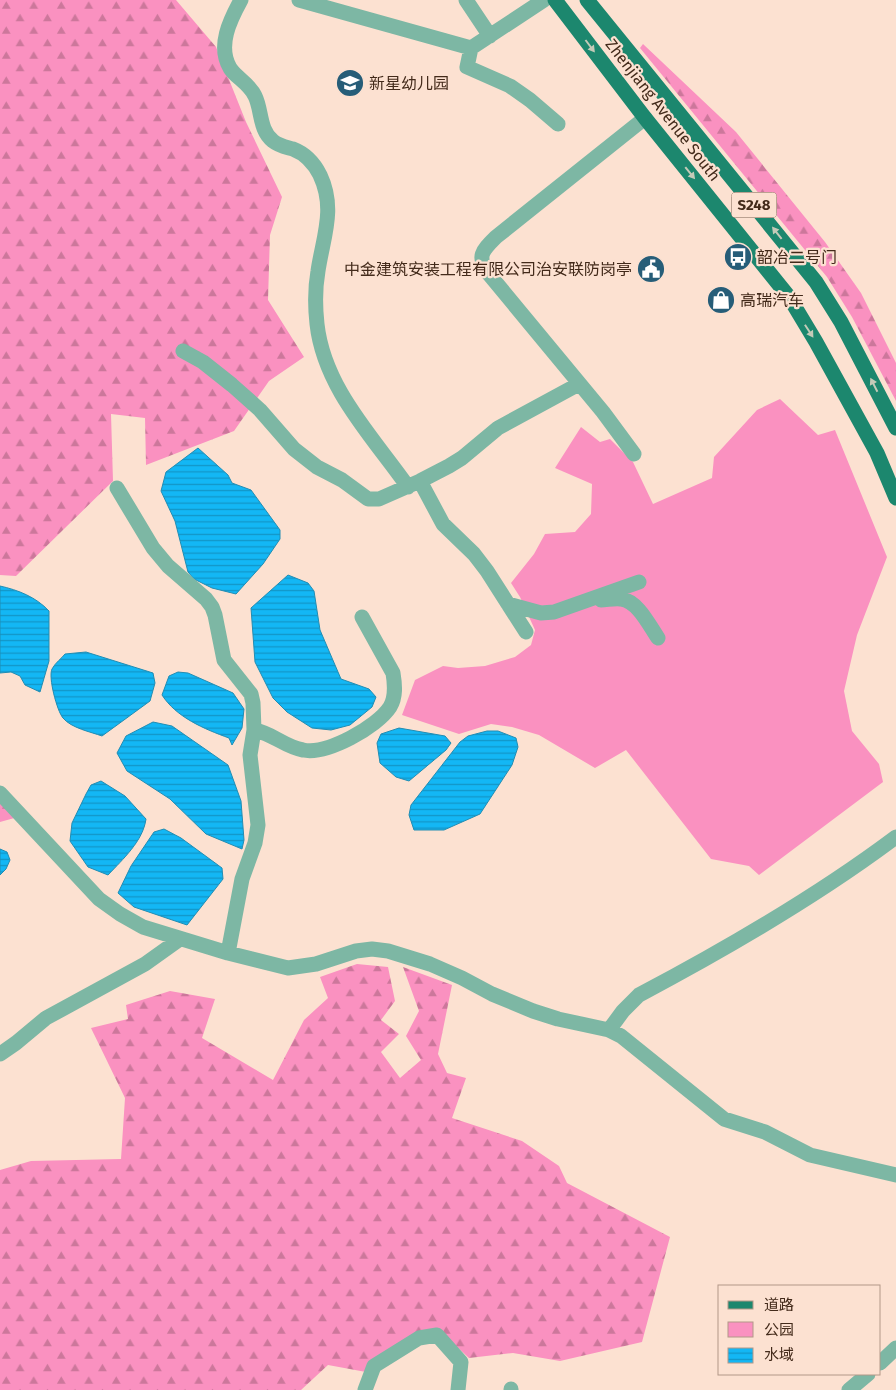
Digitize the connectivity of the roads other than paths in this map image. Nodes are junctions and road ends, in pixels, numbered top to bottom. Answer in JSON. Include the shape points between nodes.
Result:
{"nodes":[{"id":1,"x":241,"y":0,"type":"edge"},
{"id":2,"x":299,"y":0,"type":"edge"},
{"id":3,"x":466,"y":0,"type":"edge"},
{"id":4,"x":544,"y":0,"type":"edge"},
{"id":5,"x":587,"y":0,"type":"edge"},
{"id":6,"x":562,"y":2,"type":"edge"},
{"id":7,"x":490,"y":36,"type":"junction"},
{"id":8,"x":472,"y":48,"type":"junction"},
{"id":9,"x":645,"y":118,"type":"junction"},
{"id":10,"x":558,"y":124,"type":"dead end"},
{"id":11,"x":183,"y":351,"type":"dead end"},
{"id":12,"x":579,"y":384,"type":"junction"},
{"id":13,"x":896,"y":428,"type":"edge"},
{"id":14,"x":634,"y":454,"type":"dead end"},
{"id":15,"x":414,"y":484,"type":"junction"},
{"id":16,"x":117,"y":488,"type":"dead end"},
{"id":17,"x":896,"y":498,"type":"edge"},
{"id":18,"x":639,"y":582,"type":"dead end"},
{"id":19,"x":585,"y":601,"type":"junction"},
{"id":20,"x":508,"y":604,"type":"junction"},
{"id":21,"x":362,"y":617,"type":"dead end"},
{"id":22,"x":526,"y":632,"type":"dead end"},
{"id":23,"x":658,"y":638,"type":"dead end"},
{"id":24,"x":254,"y":730,"type":"junction"},
{"id":25,"x":0,"y":793,"type":"edge"},
{"id":26,"x":896,"y":837,"type":"edge"},
{"id":27,"x":180,"y":939,"type":"junction"},
{"id":28,"x":228,"y":953,"type":"junction"},
{"id":29,"x":609,"y":1030,"type":"junction"},
{"id":30,"x":0,"y":1054,"type":"edge"},
{"id":31,"x":896,"y":1175,"type":"edge"},
{"id":32,"x":896,"y":1348,"type":"edge"},
{"id":33,"x":881,"y":1362,"type":"edge"},
{"id":34,"x":867,"y":1375,"type":"edge"},
{"id":35,"x":365,"y":1390,"type":"edge"},
{"id":36,"x":458,"y":1390,"type":"edge"},
{"id":37,"x":849,"y":1390,"type":"edge"}],
"edges":[{"from":1,"to":15,"type":"street","via":[[225,40],[230,69],[255,95],[265,132],[272,140],[305,155],[313,163],[329,207],[316,296],[317,325],[325,361],[366,431]]},
{"from":2,"to":8,"type":"street"},
{"from":3,"to":7,"type":"street"},
{"from":4,"to":7,"type":"street"},
{"from":13,"to":5,"type":"main road","name":"Zhenjiang Avenue South","number":"S248","one_way":true,"via":[[841,322],[816,282]]},
{"from":6,"to":9,"type":"main road","name":"Zhenjiang Avenue South","number":"S248","one_way":true},
{"from":7,"to":8,"type":"street"},
{"from":8,"to":10,"type":"street","via":[[467,67],[510,86]]},
{"from":9,"to":12,"type":"street","via":[[496,237],[482,254],[481,263],[488,273]]},
{"from":9,"to":17,"type":"main road","name":"Zhenjiang Avenue South","number":"S248","one_way":true,"via":[[788,297],[872,444]]},
{"from":11,"to":15,"type":"street","via":[[232,385],[316,467],[342,480],[359,494],[379,500]]},
{"from":12,"to":14,"type":"street"},
{"from":12,"to":15,"type":"street","via":[[498,428],[462,458]]},
{"from":15,"to":20,"type":"street","via":[[442,524],[474,554]]},
{"from":16,"to":24,"type":"street","via":[[153,548],[212,607],[224,660],[251,694]]},
{"from":18,"to":19,"type":"street"},
{"from":19,"to":20,"type":"street","via":[[541,613]]},
{"from":19,"to":23,"type":"street","via":[[621,599],[630,602]]},
{"from":20,"to":22,"type":"street"},
{"from":21,"to":24,"type":"street","via":[[393,674],[393,700],[385,713],[339,744],[312,751],[290,746],[270,734]]},
{"from":24,"to":28,"type":"street","via":[[250,755],[258,825],[242,879]]},
{"from":25,"to":27,"type":"street","via":[[99,899],[143,927]]},
{"from":26,"to":29,"type":"street","via":[[806,899],[639,995]]},
{"from":27,"to":28,"type":"street"},
{"from":27,"to":30,"type":"street","via":[[145,964],[46,1018]]},
{"from":28,"to":29,"type":"street","via":[[288,968],[316,964],[356,951],[388,951],[430,964],[492,994],[558,1019]]},
{"from":29,"to":31,"type":"street","via":[[621,1036],[724,1119],[765,1132],[810,1155]]},
{"from":32,"to":33,"type":"street"},
{"from":34,"to":37,"type":"street"},
{"from":35,"to":36,"type":"street","via":[[374,1366],[419,1338],[437,1335],[461,1362]]}]}
